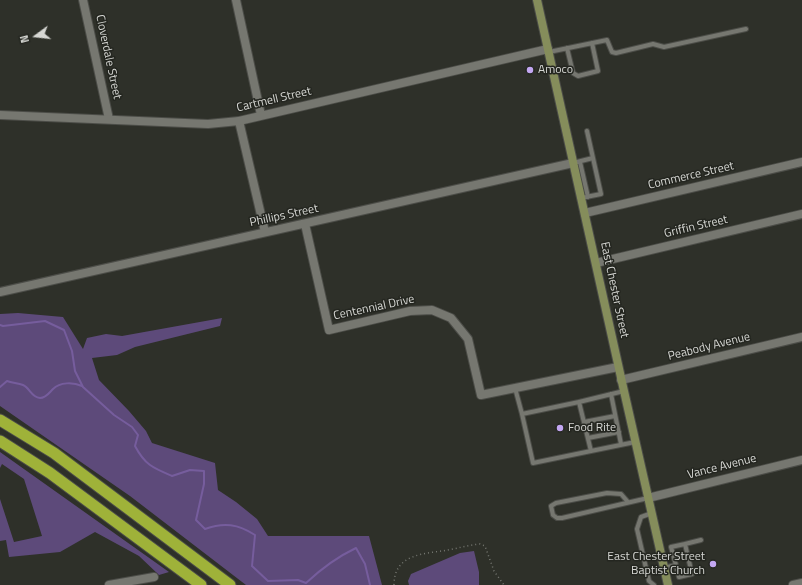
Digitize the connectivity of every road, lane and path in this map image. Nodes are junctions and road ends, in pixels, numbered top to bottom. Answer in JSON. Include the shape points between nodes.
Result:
{"nodes":[{"id":1,"x":83,"y":0,"type":"edge"},
{"id":2,"x":236,"y":0,"type":"edge"},
{"id":3,"x":537,"y":0,"type":"edge"},
{"id":4,"x":746,"y":29,"type":"dead end"},
{"id":5,"x":592,"y":43,"type":"junction"},
{"id":6,"x":567,"y":48,"type":"junction"},
{"id":7,"x":548,"y":51,"type":"junction"},
{"id":8,"x":0,"y":115,"type":"edge"},
{"id":9,"x":261,"y":115,"type":"junction"},
{"id":10,"x":109,"y":119,"type":"junction"},
{"id":11,"x":239,"y":121,"type":"junction"},
{"id":12,"x":587,"y":131,"type":"dead end"},
{"id":13,"x":593,"y":158,"type":"junction"},
{"id":14,"x":577,"y":162,"type":"junction"},
{"id":15,"x":802,"y":162,"type":"edge"},
{"id":16,"x":585,"y":198,"type":"junction"},
{"id":17,"x":585,"y":213,"type":"junction"},
{"id":18,"x":802,"y":214,"type":"edge"},
{"id":19,"x":305,"y":224,"type":"junction"},
{"id":20,"x":265,"y":232,"type":"junction"},
{"id":21,"x":596,"y":263,"type":"junction"},
{"id":22,"x":0,"y":292,"type":"edge"},
{"id":23,"x":802,"y":337,"type":"edge"},
{"id":24,"x":618,"y":367,"type":"junction"},
{"id":25,"x":621,"y":380,"type":"junction"},
{"id":26,"x":515,"y":388,"type":"junction"},
{"id":27,"x":624,"y":392,"type":"junction"},
{"id":28,"x":610,"y":394,"type":"junction"},
{"id":29,"x":579,"y":402,"type":"junction"},
{"id":30,"x":522,"y":414,"type":"junction"},
{"id":31,"x":615,"y":416,"type":"junction"},
{"id":32,"x":0,"y":420,"type":"edge"},
{"id":33,"x":584,"y":422,"type":"junction"},
{"id":34,"x":619,"y":432,"type":"junction"},
{"id":35,"x":588,"y":438,"type":"junction"},
{"id":36,"x":0,"y":441,"type":"edge"},
{"id":37,"x":635,"y":442,"type":"junction"},
{"id":38,"x":621,"y":444,"type":"junction"},
{"id":39,"x":591,"y":451,"type":"junction"},
{"id":40,"x":802,"y":460,"type":"edge"},
{"id":41,"x":648,"y":498,"type":"junction"},
{"id":42,"x":628,"y":502,"type":"junction"},
{"id":43,"x":652,"y":513,"type":"junction"},
{"id":44,"x":701,"y":540,"type":"dead end"},
{"id":45,"x":685,"y":544,"type":"junction"},
{"id":46,"x":672,"y":547,"type":"junction"},
{"id":47,"x":660,"y":551,"type":"junction"},
{"id":48,"x":676,"y":564,"type":"junction"},
{"id":49,"x":664,"y":568,"type":"junction"},
{"id":50,"x":154,"y":577,"type":"dead end"},
{"id":51,"x":802,"y":583,"type":"edge"},
{"id":52,"x":109,"y":585,"type":"edge"},
{"id":53,"x":202,"y":585,"type":"edge"},
{"id":54,"x":230,"y":585,"type":"edge"},
{"id":55,"x":394,"y":585,"type":"edge"},
{"id":56,"x":504,"y":585,"type":"edge"},
{"id":57,"x":654,"y":585,"type":"edge"},
{"id":58,"x":668,"y":585,"type":"edge"},
{"id":59,"x":793,"y":585,"type":"edge"}],
"edges":[{"from":1,"to":10,"type":"street","name":"Cloverdale Street"},
{"from":2,"to":9,"type":"street"},
{"from":3,"to":7,"type":"main road","name":"East Chester Street"},
{"from":4,"to":5,"type":"lane","via":[[664,47],[653,44],[616,53],[612,52],[607,40]]},
{"from":5,"to":6,"type":"lane"},
{"from":5,"to":6,"type":"lane","via":[[598,71],[578,76],[573,73]]},
{"from":6,"to":7,"type":"lane"},
{"from":7,"to":9,"type":"street","name":"Cartmell Street"},
{"from":7,"to":14,"type":"main road","name":"East Chester Street"},
{"from":8,"to":10,"type":"street","name":"Cartmell Street"},
{"from":9,"to":11,"type":"street","name":"Cartmell Street"},
{"from":10,"to":11,"type":"street","name":"Cartmell Street","via":[[208,124]]},
{"from":11,"to":20,"type":"street"},
{"from":12,"to":13,"type":"lane"},
{"from":13,"to":14,"type":"lane"},
{"from":13,"to":16,"type":"lane","via":[[601,194]]},
{"from":14,"to":16,"type":"main road","name":"East Chester Street"},
{"from":14,"to":19,"type":"street","name":"Phillips Street"},
{"from":15,"to":17,"type":"street","name":"Commerce Street"},
{"from":16,"to":17,"type":"main road","name":"East Chester Street"},
{"from":17,"to":21,"type":"main road","name":"East Chester Street"},
{"from":18,"to":21,"type":"street","name":"Griffin Street"},
{"from":19,"to":20,"type":"street","name":"Phillips Street"},
{"from":19,"to":26,"type":"street","name":"Centennial Drive","via":[[329,330],[410,310],[432,310],[451,318],[468,338],[481,395]]},
{"from":20,"to":22,"type":"street","name":"Phillips Street"},
{"from":21,"to":24,"type":"main road","name":"East Chester Street"},
{"from":23,"to":25,"type":"street","name":"Peabody Avenue"},
{"from":24,"to":25,"type":"main road","name":"East Chester Street"},
{"from":24,"to":26,"type":"street","name":"Centennial Drive"},
{"from":25,"to":27,"type":"main road","name":"East Chester Street"},
{"from":26,"to":30,"type":"lane"},
{"from":27,"to":28,"type":"lane"},
{"from":27,"to":37,"type":"main road","name":"East Chester Street"},
{"from":28,"to":29,"type":"lane"},
{"from":28,"to":31,"type":"lane"},
{"from":29,"to":30,"type":"lane"},
{"from":29,"to":33,"type":"lane"},
{"from":30,"to":39,"type":"lane","via":[[533,463]]},
{"from":31,"to":33,"type":"lane"},
{"from":31,"to":34,"type":"lane"},
{"from":32,"to":54,"type":"highway","via":[[54,453]]},
{"from":33,"to":35,"type":"lane"},
{"from":34,"to":35,"type":"lane"},
{"from":34,"to":38,"type":"lane"},
{"from":35,"to":39,"type":"lane"},
{"from":36,"to":53,"type":"highway","via":[[50,473]]},
{"from":37,"to":38,"type":"lane"},
{"from":37,"to":41,"type":"main road","name":"East Chester Street"},
{"from":38,"to":39,"type":"lane"},
{"from":40,"to":41,"type":"street","name":"Vance Avenue"},
{"from":41,"to":42,"type":"lane"},
{"from":41,"to":43,"type":"main road","name":"East Chester Street"},
{"from":42,"to":42,"type":"lane","via":[[621,494],[607,493],[551,506],[553,515],[562,518]]},
{"from":43,"to":47,"type":"main road","name":"East Chester Street"},
{"from":43,"to":57,"type":"lane","via":[[641,517],[637,529],[649,581]]},
{"from":44,"to":45,"type":"lane"},
{"from":45,"to":46,"type":"lane"},
{"from":45,"to":48,"type":"lane","via":[[692,574],[679,577]]},
{"from":46,"to":47,"type":"lane"},
{"from":46,"to":48,"type":"lane"},
{"from":47,"to":49,"type":"main road","name":"East Chester Street"},
{"from":48,"to":49,"type":"lane"},
{"from":49,"to":58,"type":"main road","name":"East Chester Street"},
{"from":50,"to":52,"type":"street"},
{"from":51,"to":59,"type":"street"},
{"from":55,"to":56,"type":"path","via":[[396,572],[409,558],[480,544],[485,546],[494,571]]}]}
